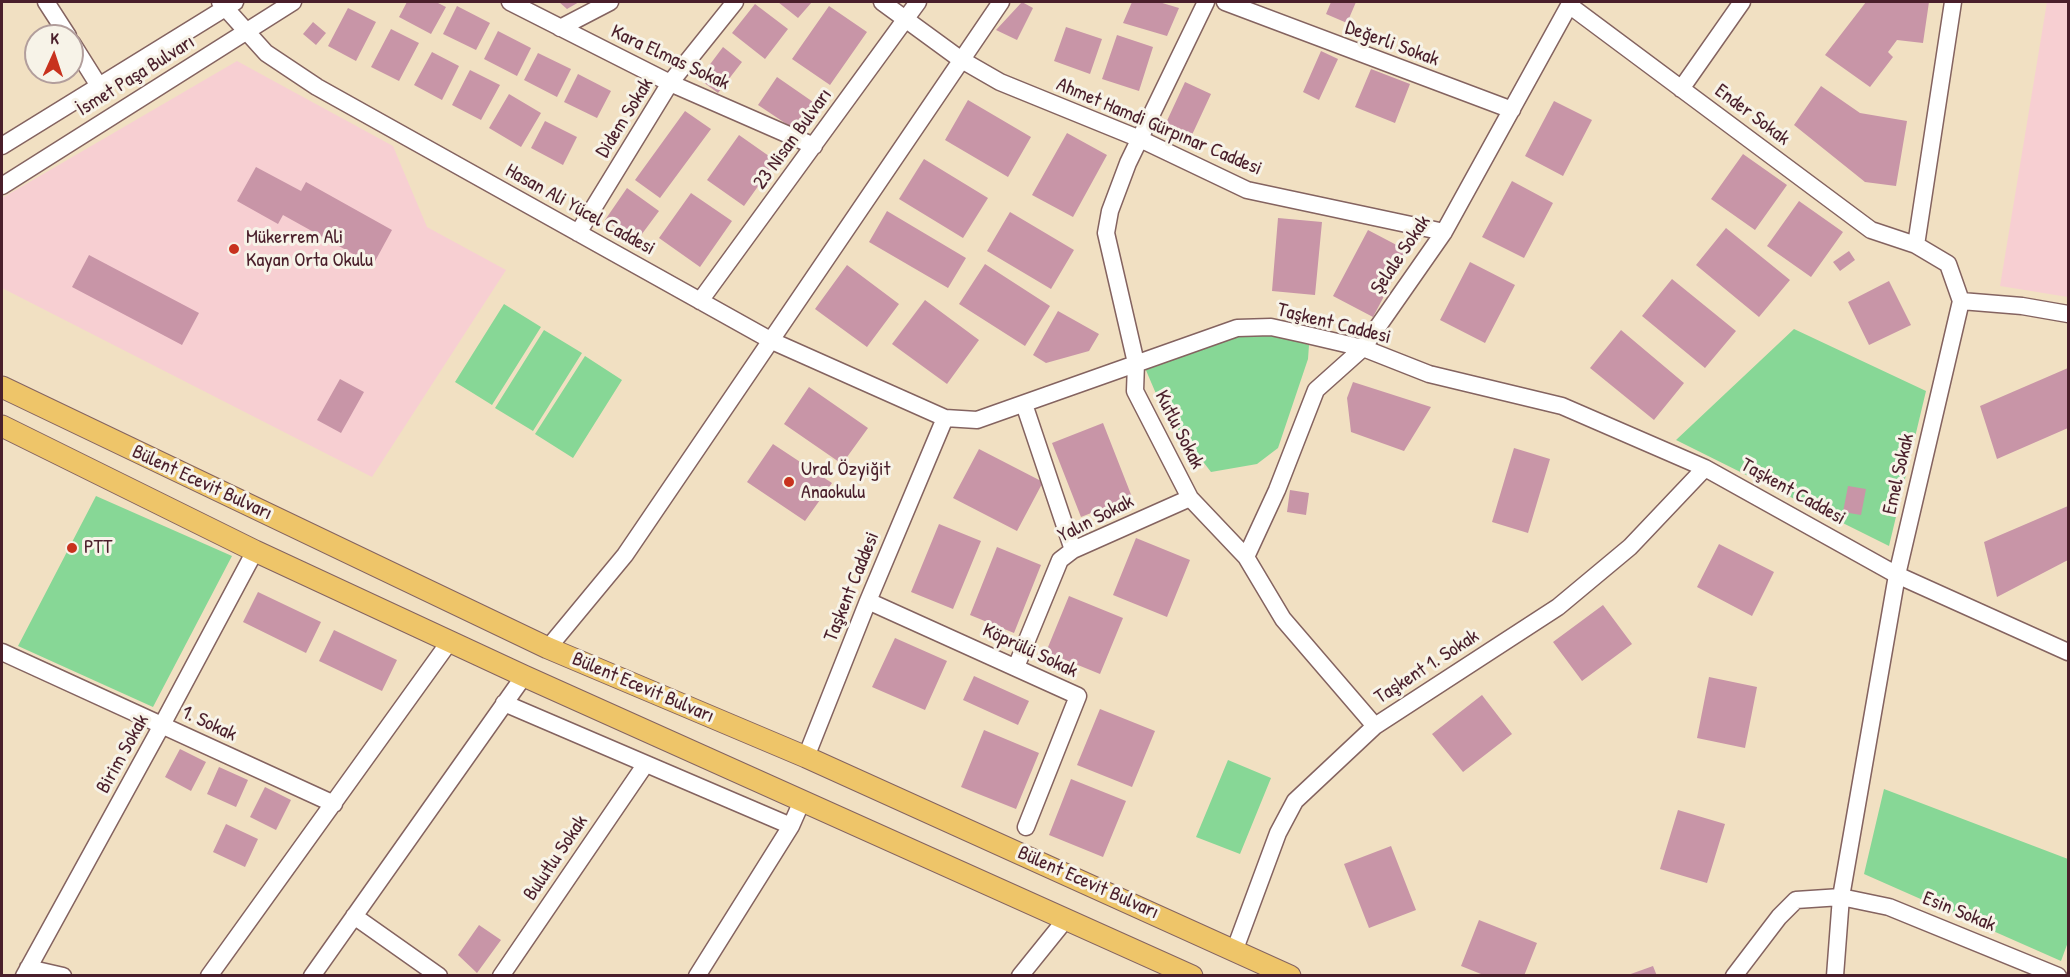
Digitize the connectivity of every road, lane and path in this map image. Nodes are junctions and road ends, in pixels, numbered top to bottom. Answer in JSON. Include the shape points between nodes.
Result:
{"nodes":[{"id":1,"x":46,"y":2,"type":"edge"},
{"id":2,"x":293,"y":2,"type":"edge"},
{"id":3,"x":510,"y":2,"type":"edge"},
{"id":4,"x":610,"y":2,"type":"edge"},
{"id":5,"x":735,"y":2,"type":"edge"},
{"id":6,"x":882,"y":2,"type":"edge"},
{"id":7,"x":918,"y":2,"type":"edge"},
{"id":8,"x":1001,"y":2,"type":"edge"},
{"id":9,"x":1206,"y":2,"type":"edge"},
{"id":10,"x":1225,"y":2,"type":"edge"},
{"id":11,"x":1742,"y":2,"type":"edge"},
{"id":12,"x":1953,"y":2,"type":"edge"},
{"id":13,"x":1570,"y":3,"type":"edge"},
{"id":14,"x":227,"y":4,"type":"edge"},
{"id":15,"x":906,"y":19,"type":"junction"},
{"id":16,"x":60,"y":24,"type":"edge"},
{"id":17,"x":560,"y":28,"type":"junction"},
{"id":18,"x":245,"y":32,"type":"junction"},
{"id":19,"x":960,"y":59,"type":"junction"},
{"id":20,"x":84,"y":62,"type":"edge"},
{"id":21,"x":670,"y":83,"type":"junction"},
{"id":22,"x":99,"y":86,"type":"junction"},
{"id":23,"x":1681,"y":88,"type":"junction"},
{"id":24,"x":1512,"y":110,"type":"junction"},
{"id":25,"x":1140,"y":139,"type":"junction"},
{"id":26,"x":2,"y":146,"type":"edge"},
{"id":27,"x":814,"y":146,"type":"junction"},
{"id":28,"x":2,"y":186,"type":"edge"},
{"id":29,"x":1444,"y":232,"type":"junction"},
{"id":30,"x":578,"y":233,"type":"junction"},
{"id":31,"x":1916,"y":245,"type":"junction"},
{"id":32,"x":700,"y":301,"type":"junction"},
{"id":33,"x":1961,"y":301,"type":"junction"},
{"id":34,"x":2068,"y":314,"type":"edge"},
{"id":35,"x":772,"y":341,"type":"junction"},
{"id":36,"x":1363,"y":348,"type":"junction"},
{"id":37,"x":1136,"y":363,"type":"junction"},
{"id":38,"x":2,"y":387,"type":"edge"},
{"id":39,"x":1024,"y":404,"type":"junction"},
{"id":40,"x":945,"y":418,"type":"junction"},
{"id":41,"x":2,"y":426,"type":"edge"},
{"id":42,"x":1705,"y":468,"type":"junction"},
{"id":43,"x":1190,"y":498,"type":"junction"},
{"id":44,"x":1073,"y":550,"type":"junction"},
{"id":45,"x":255,"y":551,"type":"junction"},
{"id":46,"x":1246,"y":557,"type":"junction"},
{"id":47,"x":1897,"y":575,"type":"junction"},
{"id":48,"x":868,"y":601,"type":"junction"},
{"id":49,"x":450,"y":640,"type":"junction"},
{"id":50,"x":548,"y":648,"type":"junction"},
{"id":51,"x":2,"y":652,"type":"edge"},
{"id":52,"x":2068,"y":652,"type":"edge"},
{"id":53,"x":1016,"y":667,"type":"junction"},
{"id":54,"x":524,"y":676,"type":"junction"},
{"id":55,"x":504,"y":703,"type":"junction"},
{"id":56,"x":162,"y":725,"type":"junction"},
{"id":57,"x":1375,"y":726,"type":"junction"},
{"id":58,"x":806,"y":757,"type":"junction"},
{"id":59,"x":645,"y":765,"type":"junction"},
{"id":60,"x":802,"y":801,"type":"junction"},
{"id":61,"x":334,"y":804,"type":"junction"},
{"id":62,"x":791,"y":826,"type":"junction"},
{"id":63,"x":1026,"y":827,"type":"dead end"},
{"id":64,"x":1841,"y":897,"type":"junction"},
{"id":65,"x":354,"y":916,"type":"junction"},
{"id":66,"x":1066,"y":919,"type":"junction"},
{"id":67,"x":1235,"y":949,"type":"junction"},
{"id":68,"x":26,"y":972,"type":"edge"},
{"id":69,"x":63,"y":975,"type":"edge"},
{"id":70,"x":209,"y":975,"type":"edge"},
{"id":71,"x":312,"y":975,"type":"edge"},
{"id":72,"x":439,"y":975,"type":"edge"},
{"id":73,"x":501,"y":975,"type":"edge"},
{"id":74,"x":697,"y":975,"type":"edge"},
{"id":75,"x":1020,"y":975,"type":"edge"},
{"id":76,"x":1192,"y":975,"type":"edge"},
{"id":77,"x":1290,"y":975,"type":"edge"},
{"id":78,"x":1734,"y":975,"type":"edge"},
{"id":79,"x":1835,"y":975,"type":"edge"},
{"id":80,"x":2058,"y":975,"type":"edge"}],
"edges":[{"from":1,"to":16,"type":"street"},
{"from":2,"to":18,"type":"street","name":"İsmet Paşa Bulvarı"},
{"from":3,"to":17,"type":"street","name":"Kara Elmas Sokak"},
{"from":4,"to":17,"type":"street"},
{"from":5,"to":21,"type":"street","name":"Didem Sokak"},
{"from":6,"to":15,"type":"street","name":"Ahmet Hamdi Gürpınar Caddesi"},
{"from":7,"to":15,"type":"street","name":"23 Nisan Bulvarı"},
{"from":8,"to":19,"type":"street"},
{"from":9,"to":25,"type":"street","name":"Kutlu Sokak"},
{"from":10,"to":24,"type":"street","name":"Değerli Sokak"},
{"from":11,"to":23,"type":"street"},
{"from":12,"to":31,"type":"street"},
{"from":13,"to":23,"type":"street","name":"Ender Sokak"},
{"from":13,"to":24,"type":"street","name":"Şelale Sokak"},
{"from":14,"to":18,"type":"street","name":"Hasan Ali Yücel Caddesi"},
{"from":14,"to":22,"type":"street","name":"İsmet Paşa Bulvarı"},
{"from":15,"to":19,"type":"street","name":"Ahmet Hamdi Gürpınar Caddesi"},
{"from":15,"to":27,"type":"street","name":"23 Nisan Bulvarı"},
{"from":17,"to":21,"type":"street","name":"Kara Elmas Sokak"},
{"from":18,"to":28,"type":"street","name":"İsmet Paşa Bulvarı"},
{"from":18,"to":30,"type":"street","name":"Hasan Ali Yücel Caddesi","via":[[266,53],[317,87]]},
{"from":19,"to":25,"type":"street","name":"Ahmet Hamdi Gürpınar Caddesi","via":[[1000,82]]},
{"from":19,"to":35,"type":"street"},
{"from":20,"to":22,"type":"street"},
{"from":21,"to":27,"type":"street","name":"Kara Elmas Sokak"},
{"from":21,"to":30,"type":"street","name":"Didem Sokak"},
{"from":22,"to":26,"type":"street","name":"İsmet Paşa Bulvarı"},
{"from":23,"to":31,"type":"street","name":"Ender Sokak","via":[[1871,231]]},
{"from":24,"to":29,"type":"street","name":"Şelale Sokak"},
{"from":25,"to":29,"type":"street","name":"Ahmet Hamdi Gürpınar Caddesi","via":[[1246,190]]},
{"from":25,"to":37,"type":"street","name":"Kutlu Sokak","via":[[1110,211],[1106,233]]},
{"from":27,"to":32,"type":"street","name":"23 Nisan Bulvarı"},
{"from":29,"to":36,"type":"street","name":"Şelale Sokak"},
{"from":30,"to":32,"type":"street","name":"Hasan Ali Yücel Caddesi"},
{"from":31,"to":33,"type":"street","via":[[1948,264]]},
{"from":32,"to":35,"type":"street","name":"Hasan Ali Yücel Caddesi"},
{"from":33,"to":34,"type":"street"},
{"from":33,"to":47,"type":"street","name":"Emel Sokak"},
{"from":35,"to":40,"type":"street","name":"Hasan Ali Yücel Caddesi"},
{"from":35,"to":50,"type":"street","via":[[625,555]]},
{"from":36,"to":37,"type":"street","name":"Taşkent Caddesi","via":[[1271,327],[1237,328]]},
{"from":36,"to":42,"type":"street","name":"Taşkent Caddesi","via":[[1429,374],[1562,406]]},
{"from":36,"to":46,"type":"street","name":"Şelale Sokak","via":[[1316,390]]},
{"from":37,"to":39,"type":"street","name":"Taşkent Caddesi"},
{"from":37,"to":43,"type":"street","name":"Kutlu Sokak","via":[[1135,391]]},
{"from":38,"to":50,"type":"main road","name":"Bülent Ecevit Bulvarı"},
{"from":39,"to":40,"type":"street","name":"Taşkent Caddesi","via":[[977,420]]},
{"from":39,"to":44,"type":"street"},
{"from":40,"to":48,"type":"street","name":"Taşkent Caddesi"},
{"from":41,"to":45,"type":"main road","name":"Bülent Ecevit Bulvarı"},
{"from":42,"to":47,"type":"street","name":"Taşkent Caddesi"},
{"from":42,"to":57,"type":"street","name":"Taşkent 1. Sokak","via":[[1630,547],[1558,607]]},
{"from":43,"to":44,"type":"street","name":"Yalın Sokak"},
{"from":43,"to":46,"type":"street","name":"Kutlu Sokak"},
{"from":44,"to":53,"type":"street","name":"Yalın Sokak","via":[[1060,560]]},
{"from":45,"to":49,"type":"main road","name":"Bülent Ecevit Bulvarı"},
{"from":45,"to":56,"type":"street","name":"Birim Sokak"},
{"from":46,"to":57,"type":"street","name":"Kutlu Sokak","via":[[1283,619]]},
{"from":47,"to":52,"type":"street","name":"Taşkent Caddesi"},
{"from":47,"to":64,"type":"street","name":"Emel Sokak"},
{"from":48,"to":53,"type":"street","name":"Köprülü Sokak"},
{"from":48,"to":58,"type":"street","name":"Taşkent Caddesi"},
{"from":49,"to":54,"type":"main road","name":"Bülent Ecevit Bulvarı"},
{"from":49,"to":61,"type":"street"},
{"from":50,"to":58,"type":"main road","name":"Bülent Ecevit Bulvarı"},
{"from":51,"to":56,"type":"street","name":"1. Sokak"},
{"from":53,"to":63,"type":"street","name":"Köprülü Sokak","via":[[1078,696]]},
{"from":54,"to":55,"type":"street"},
{"from":54,"to":60,"type":"main road","name":"Bülent Ecevit Bulvarı"},
{"from":55,"to":59,"type":"street"},
{"from":55,"to":65,"type":"street"},
{"from":56,"to":61,"type":"street","name":"1. Sokak"},
{"from":56,"to":68,"type":"street","name":"Birim Sokak"},
{"from":57,"to":67,"type":"street","name":"Taşkent 1. Sokak","via":[[1295,801],[1278,833]]},
{"from":58,"to":67,"type":"main road","name":"Bülent Ecevit Bulvarı"},
{"from":59,"to":62,"type":"street"},
{"from":59,"to":73,"type":"street","name":"Bulutlu Sokak"},
{"from":60,"to":62,"type":"street"},
{"from":60,"to":66,"type":"main road","name":"Bülent Ecevit Bulvarı"},
{"from":61,"to":70,"type":"street"},
{"from":62,"to":74,"type":"street"},
{"from":64,"to":78,"type":"street","name":"Esin Sokak","via":[[1796,900]]},
{"from":64,"to":79,"type":"street","name":"Emel Sokak"},
{"from":64,"to":80,"type":"street","name":"Esin Sokak","via":[[1889,907]]},
{"from":65,"to":71,"type":"street"},
{"from":65,"to":72,"type":"street"},
{"from":66,"to":75,"type":"street"},
{"from":66,"to":76,"type":"main road","name":"Bülent Ecevit Bulvarı"},
{"from":67,"to":77,"type":"main road","name":"Bülent Ecevit Bulvarı"},
{"from":68,"to":69,"type":"street"}]}
